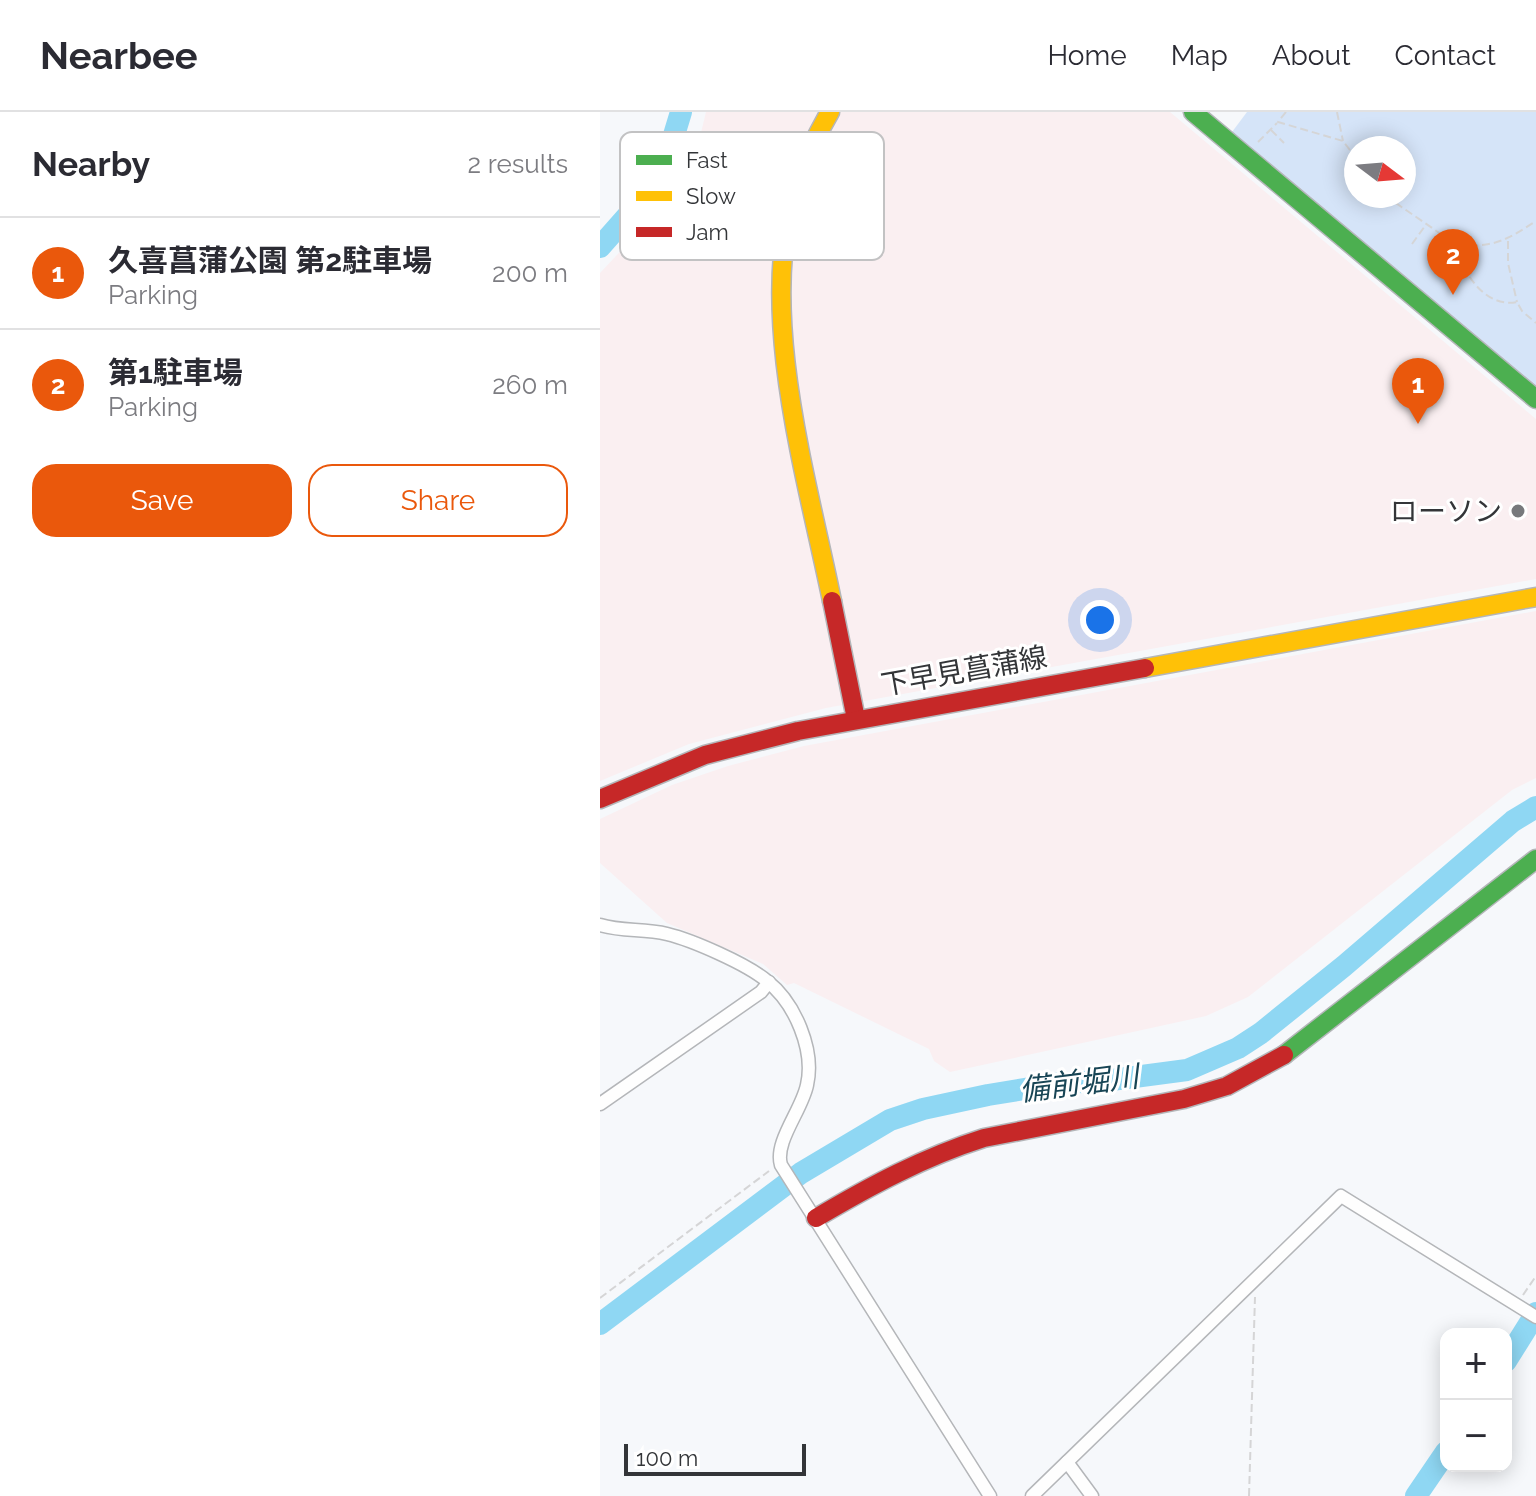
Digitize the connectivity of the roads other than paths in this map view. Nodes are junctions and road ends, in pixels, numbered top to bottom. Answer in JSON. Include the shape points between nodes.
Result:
{"nodes":[{"id":1,"x":830,"y":112,"type":"edge"},
{"id":2,"x":1193,"y":112,"type":"edge"},
{"id":3,"x":819,"y":132,"type":"edge"},
{"id":4,"x":782,"y":260,"type":"edge"},
{"id":5,"x":1536,"y":399,"type":"edge"},
{"id":6,"x":1536,"y":597,"type":"edge"},
{"id":7,"x":856,"y":719,"type":"junction"},
{"id":8,"x":600,"y":799,"type":"edge"},
{"id":9,"x":1536,"y":859,"type":"edge"},
{"id":10,"x":600,"y":925,"type":"edge"},
{"id":11,"x":769,"y":982,"type":"junction"},
{"id":12,"x":600,"y":1104,"type":"edge"},
{"id":13,"x":812,"y":1213,"type":"junction"},
{"id":14,"x":1536,"y":1317,"type":"edge"},
{"id":15,"x":1067,"y":1462,"type":"junction"},
{"id":16,"x":990,"y":1496,"type":"edge"},
{"id":17,"x":1032,"y":1496,"type":"edge"},
{"id":18,"x":1092,"y":1496,"type":"edge"}],
"edges":[{"from":1,"to":3,"type":"street"},
{"from":2,"to":5,"type":"street"},
{"from":4,"to":7,"type":"street","via":[[787,378]]},
{"from":6,"to":7,"type":"street","name":"下早見菖蒲線"},
{"from":7,"to":8,"type":"street","name":"下早見菖蒲線","via":[[705,755]]},
{"from":9,"to":13,"type":"street","via":[[1318,1031],[1250,1075],[1184,1099],[956,1146]]},
{"from":10,"to":11,"type":"street","via":[[672,935]]},
{"from":11,"to":12,"type":"street"},
{"from":11,"to":13,"type":"street","via":[[803,1034],[810,1056],[806,1091],[779,1149],[781,1164]]},
{"from":13,"to":16,"type":"street"},
{"from":14,"to":15,"type":"street","via":[[1341,1196]]},
{"from":15,"to":17,"type":"street"},
{"from":15,"to":18,"type":"street"}]}
